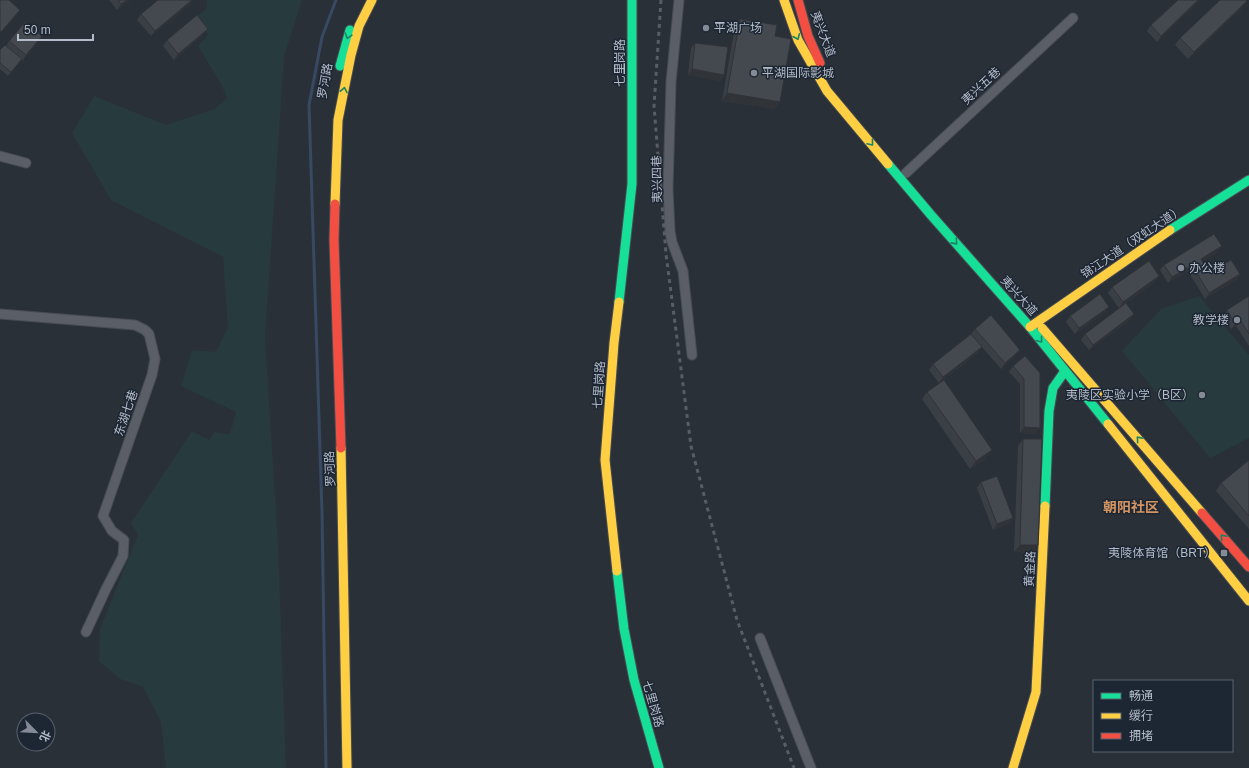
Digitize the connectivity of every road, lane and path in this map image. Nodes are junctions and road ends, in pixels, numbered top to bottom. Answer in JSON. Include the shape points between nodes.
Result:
{"nodes":[{"id":1,"x":364,"y":0,"type":"edge"},
{"id":2,"x":372,"y":0,"type":"edge"},
{"id":3,"x":632,"y":0,"type":"edge"},
{"id":4,"x":679,"y":0,"type":"edge"},
{"id":5,"x":784,"y":0,"type":"edge"},
{"id":6,"x":798,"y":0,"type":"edge"},
{"id":7,"x":1073,"y":18,"type":"dead end"},
{"id":8,"x":0,"y":156,"type":"edge"},
{"id":9,"x":26,"y":163,"type":"dead end"},
{"id":10,"x":336,"y":170,"type":"junction"},
{"id":11,"x":906,"y":173,"type":"junction"},
{"id":12,"x":1249,"y":180,"type":"edge"},
{"id":13,"x":0,"y":314,"type":"edge"},
{"id":14,"x":1034,"y":325,"type":"junction"},
{"id":15,"x":692,"y":355,"type":"dead end"},
{"id":16,"x":1065,"y":371,"type":"junction"},
{"id":17,"x":1249,"y":566,"type":"edge"},
{"id":18,"x":1249,"y":601,"type":"edge"},
{"id":19,"x":86,"y":632,"type":"dead end"},
{"id":20,"x":760,"y":638,"type":"dead end"},
{"id":21,"x":346,"y":768,"type":"edge"},
{"id":22,"x":659,"y":768,"type":"edge"},
{"id":23,"x":811,"y":768,"type":"edge"},
{"id":24,"x":1013,"y":768,"type":"edge"}],
"edges":[{"from":1,"to":10,"type":"main road","name":"罗河路","one_way":true,"via":[[351,25],[344,48],[330,121]]},
{"from":10,"to":2,"type":"main road","name":"罗河路","one_way":true,"via":[[338,120],[351,55],[359,26]]},
{"from":3,"to":22,"type":"main road","name":"七里岗路","via":[[632,184],[614,343],[606,460],[624,629],[634,680]]},
{"from":4,"to":15,"type":"street","name":"夷兴四巷","via":[[671,82],[668,189],[670,231],[683,271]]},
{"from":5,"to":14,"type":"main road","name":"夷兴大道","one_way":true,"via":[[798,40],[827,91],[931,215]]},
{"from":6,"to":11,"type":"main road","name":"夷兴大道","via":[[808,36],[833,86]]},
{"from":7,"to":11,"type":"street","name":"夷兴五巷"},
{"from":8,"to":9,"type":"street"},
{"from":10,"to":21,"type":"main road","name":"罗河路","via":[[334,240],[343,493]]},
{"from":11,"to":14,"type":"main road","name":"夷兴大道"},
{"from":12,"to":14,"type":"main road","name":"锦江大道（双虹大道）","via":[[1172,229]]},
{"from":13,"to":19,"type":"street","name":"东湖七巷","via":[[136,325],[149,334],[155,359],[152,375],[103,516],[112,531],[124,540],[123,556]]},
{"from":14,"to":16,"type":"main road","name":"夷兴大道","one_way":true},
{"from":17,"to":14,"type":"main road","name":"夷兴大道","one_way":true},
{"from":16,"to":18,"type":"main road","name":"夷兴大道"},
{"from":16,"to":24,"type":"main road","name":"黄金路","via":[[1053,388],[1049,411],[1036,692]]},
{"from":20,"to":23,"type":"street"}]}
